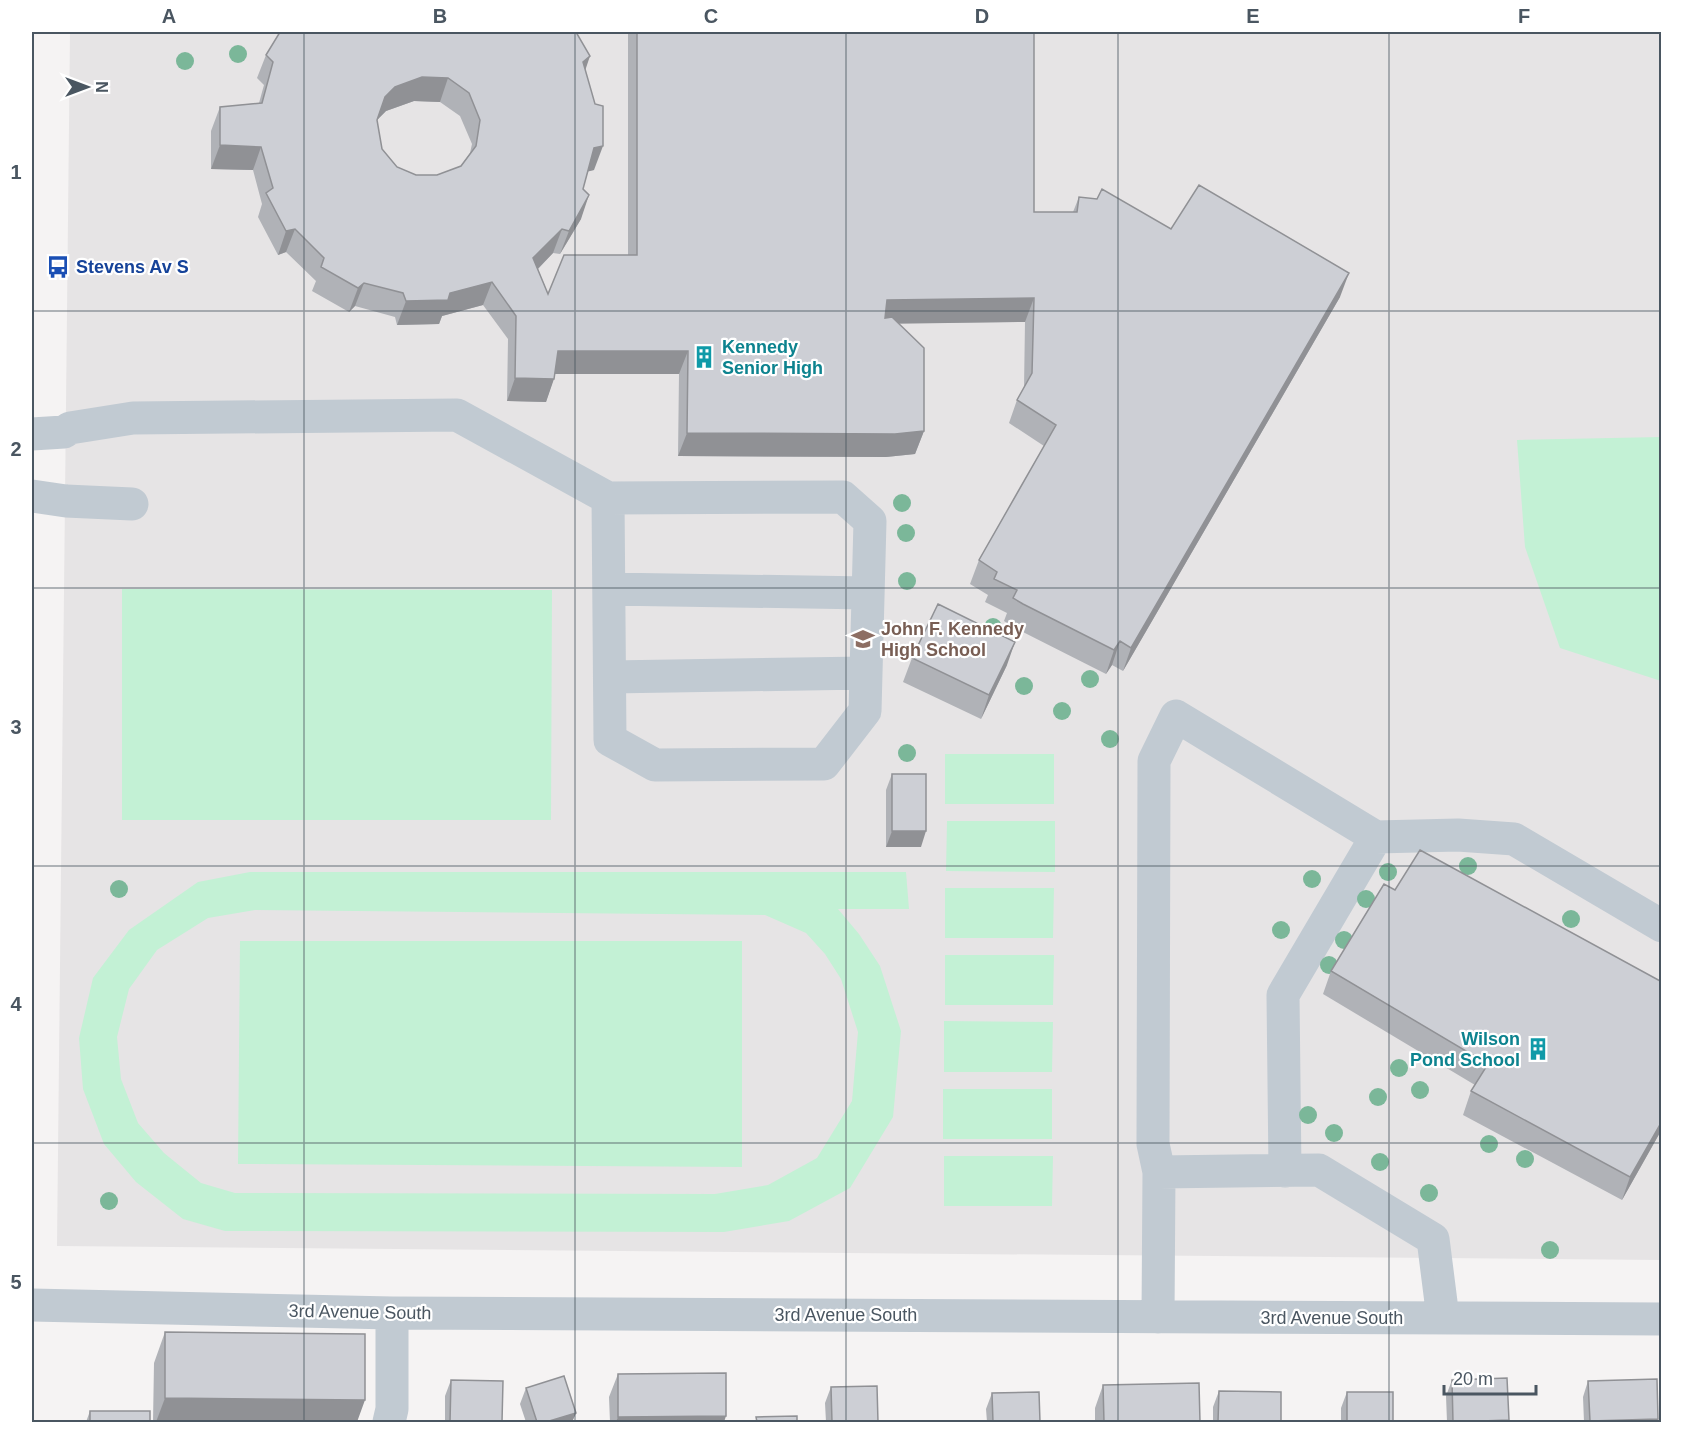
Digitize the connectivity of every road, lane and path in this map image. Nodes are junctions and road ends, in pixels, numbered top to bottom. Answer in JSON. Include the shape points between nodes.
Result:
{"nodes":[{"id":1,"x":32,"y":434,"type":"edge"},
{"id":2,"x":32,"y":496,"type":"edge"},
{"id":3,"x":608,"y":498,"type":"junction"},
{"id":4,"x":132,"y":504,"type":"dead end"},
{"id":5,"x":609,"y":589,"type":"junction"},
{"id":6,"x":868,"y":593,"type":"junction"},
{"id":7,"x":866,"y":673,"type":"junction"},
{"id":8,"x":610,"y":677,"type":"junction"},
{"id":9,"x":1376,"y":837,"type":"junction"},
{"id":10,"x":1662,"y":926,"type":"edge"},
{"id":11,"x":1285,"y":1171,"type":"junction"},
{"id":12,"x":1159,"y":1172,"type":"junction"},
{"id":13,"x":32,"y":1305,"type":"edge"},
{"id":14,"x":392,"y":1313,"type":"junction"},
{"id":15,"x":1158,"y":1317,"type":"junction"},
{"id":16,"x":1443,"y":1318,"type":"junction"},
{"id":17,"x":1662,"y":1319,"type":"edge"},
{"id":18,"x":388,"y":1422,"type":"edge"}],
"edges":[{"from":1,"to":3,"type":"street","via":[[64,432],[133,418],[457,415]]},
{"from":2,"to":4,"type":"street"},
{"from":3,"to":5,"type":"street"},
{"from":3,"to":6,"type":"street","via":[[843,497],[870,521]]},
{"from":5,"to":6,"type":"street"},
{"from":5,"to":8,"type":"street"},
{"from":6,"to":7,"type":"street"},
{"from":7,"to":8,"type":"street"},
{"from":7,"to":8,"type":"street","via":[[865,711],[824,764],[655,765],[610,740]]},
{"from":9,"to":10,"type":"street","via":[[1458,835],[1514,839]]},
{"from":9,"to":11,"type":"street","via":[[1283,994]]},
{"from":9,"to":12,"type":"street","via":[[1176,716],[1154,761],[1153,1144]]},
{"from":11,"to":12,"type":"street"},
{"from":11,"to":16,"type":"street","via":[[1319,1170],[1433,1239]]},
{"from":12,"to":15,"type":"street"},
{"from":13,"to":14,"type":"street","name":"3rd Avenue South"},
{"from":14,"to":15,"type":"street","name":"3rd Avenue South"},
{"from":14,"to":18,"type":"street","via":[[392,1409]]},
{"from":15,"to":16,"type":"street","name":"3rd Avenue South"},
{"from":16,"to":17,"type":"street","name":"3rd Avenue South"}]}
